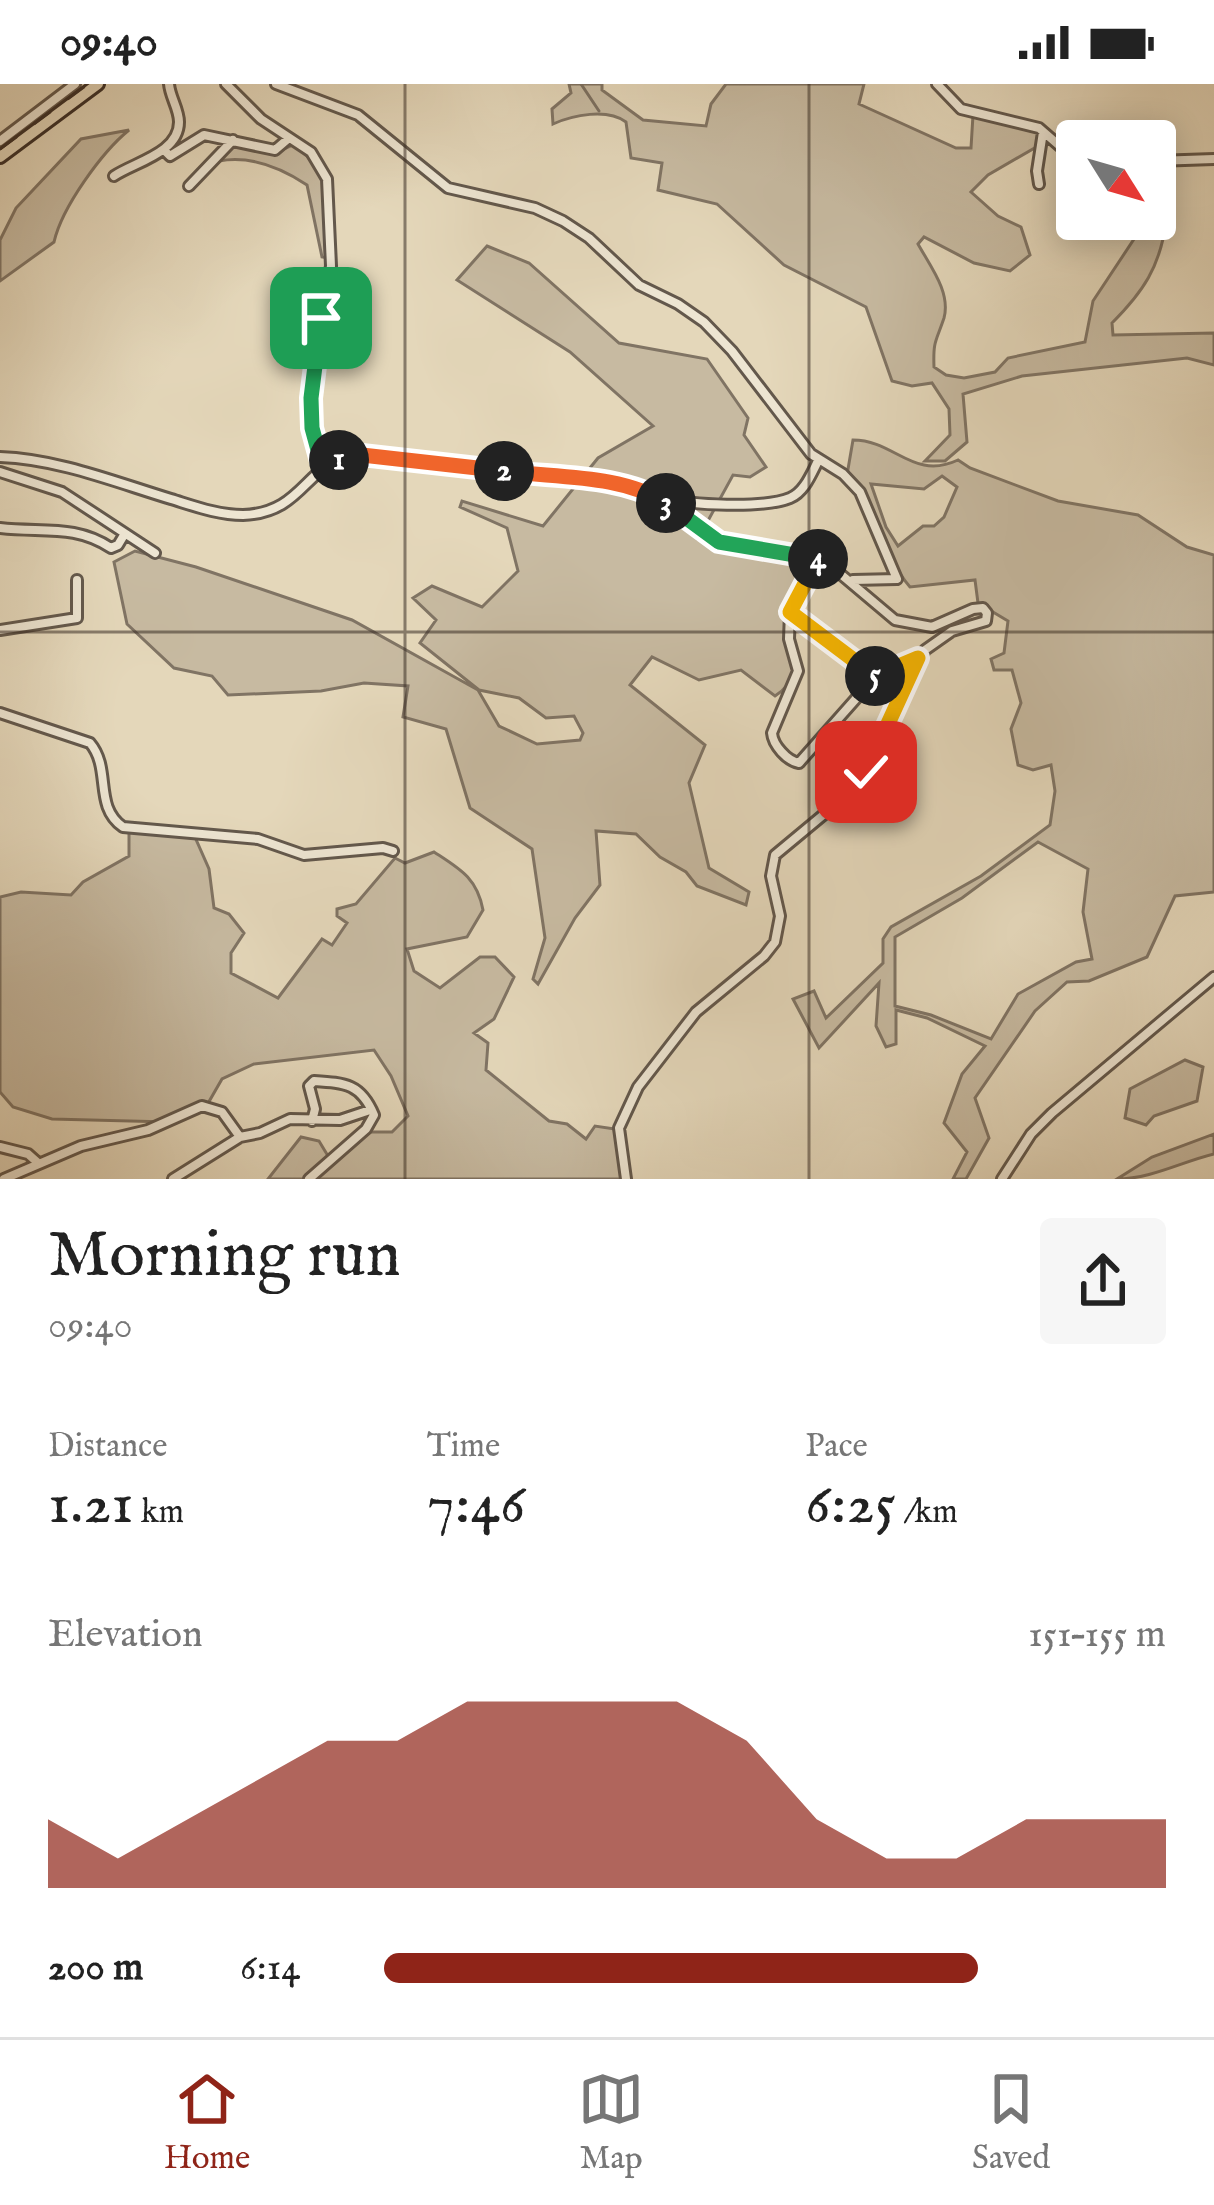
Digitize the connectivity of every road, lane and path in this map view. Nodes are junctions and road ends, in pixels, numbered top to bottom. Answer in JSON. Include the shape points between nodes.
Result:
{"nodes":[{"id":1,"x":75,"y":84,"type":"edge"},
{"id":2,"x":98,"y":84,"type":"edge"},
{"id":3,"x":169,"y":84,"type":"edge"},
{"id":4,"x":226,"y":84,"type":"edge"},
{"id":5,"x":276,"y":84,"type":"edge"},
{"id":6,"x":937,"y":84,"type":"edge"},
{"id":7,"x":1043,"y":132,"type":"junction"},
{"id":8,"x":289,"y":138,"type":"junction"},
{"id":9,"x":233,"y":140,"type":"junction"},
{"id":10,"x":0,"y":141,"type":"edge"},
{"id":11,"x":1056,"y":143,"type":"edge"},
{"id":12,"x":164,"y":150,"type":"junction"},
{"id":13,"x":0,"y":157,"type":"edge"},
{"id":14,"x":1214,"y":158,"type":"edge"},
{"id":15,"x":1176,"y":160,"type":"edge"},
{"id":16,"x":115,"y":176,"type":"dead end"},
{"id":17,"x":1039,"y":184,"type":"dead end"},
{"id":18,"x":189,"y":186,"type":"dead end"},
{"id":19,"x":0,"y":457,"type":"edge"},
{"id":20,"x":819,"y":459,"type":"junction"},
{"id":21,"x":325,"y":466,"type":"junction"},
{"id":22,"x":0,"y":472,"type":"edge"},
{"id":23,"x":655,"y":496,"type":"junction"},
{"id":24,"x":0,"y":528,"type":"edge"},
{"id":25,"x":124,"y":535,"type":"junction"},
{"id":26,"x":155,"y":554,"type":"dead end"},
{"id":27,"x":818,"y":559,"type":"junction"},
{"id":28,"x":77,"y":580,"type":"dead end"},
{"id":29,"x":851,"y":580,"type":"junction"},
{"id":30,"x":790,"y":612,"type":"junction"},
{"id":31,"x":0,"y":630,"type":"edge"},
{"id":32,"x":918,"y":658,"type":"junction"},
{"id":33,"x":876,"y":676,"type":"junction"},
{"id":34,"x":0,"y":713,"type":"edge"},
{"id":35,"x":393,"y":851,"type":"dead end"},
{"id":36,"x":1214,"y":977,"type":"edge"},
{"id":37,"x":370,"y":1110,"type":"junction"},
{"id":38,"x":312,"y":1121,"type":"junction"},
{"id":39,"x":240,"y":1137,"type":"junction"},
{"id":40,"x":0,"y":1147,"type":"edge"},
{"id":41,"x":37,"y":1162,"type":"junction"},
{"id":42,"x":4,"y":1179,"type":"edge"},
{"id":43,"x":173,"y":1179,"type":"edge"},
{"id":44,"x":309,"y":1179,"type":"edge"},
{"id":45,"x":626,"y":1179,"type":"edge"},
{"id":46,"x":1002,"y":1179,"type":"edge"}],
"edges":[{"from":1,"to":10,"type":"street"},
{"from":2,"to":13,"type":"main road"},
{"from":3,"to":12,"type":"street","via":[[179,123]]},
{"from":4,"to":8,"type":"street"},
{"from":5,"to":20,"type":"street","via":[[350,110],[448,188],[535,208],[580,231],[627,276],[721,337]]},
{"from":6,"to":7,"type":"street","via":[[961,109]]},
{"from":7,"to":11,"type":"street"},
{"from":7,"to":17,"type":"street"},
{"from":8,"to":9,"type":"street","via":[[275,150]]},
{"from":8,"to":21,"type":"street","via":[[314,156],[329,189],[331,266],[311,398]]},
{"from":9,"to":12,"type":"street","via":[[204,135],[170,156]]},
{"from":9,"to":18,"type":"street"},
{"from":12,"to":16,"type":"street"},
{"from":14,"to":15,"type":"street"},
{"from":19,"to":21,"type":"street","via":[[243,515],[286,505]]},
{"from":20,"to":23,"type":"street","via":[[788,499],[695,506]]},
{"from":20,"to":29,"type":"street","via":[[860,492],[897,579]]},
{"from":21,"to":23,"type":"street","via":[[362,455],[584,480]]},
{"from":22,"to":25,"type":"street","via":[[62,492]]},
{"from":23,"to":27,"type":"street","via":[[719,542]]},
{"from":24,"to":25,"type":"street","via":[[82,532],[111,548]]},
{"from":25,"to":26,"type":"street"},
{"from":27,"to":29,"type":"street"},
{"from":27,"to":30,"type":"street"},
{"from":28,"to":31,"type":"street","via":[[77,618]]},
{"from":29,"to":32,"type":"street","via":[[905,624],[932,627],[973,609],[988,613]]},
{"from":30,"to":33,"type":"street"},
{"from":30,"to":33,"type":"street","via":[[798,671],[772,733],[793,762],[816,749]]},
{"from":32,"to":33,"type":"street"},
{"from":32,"to":45,"type":"street","via":[[866,772],[775,855],[775,942],[696,1012],[631,1099],[619,1128]]},
{"from":34,"to":35,"type":"street","via":[[94,746],[107,810],[123,827],[258,838],[304,855]]},
{"from":36,"to":46,"type":"street","via":[[1044,1120]]},
{"from":37,"to":38,"type":"street"},
{"from":37,"to":38,"type":"street","via":[[356,1089],[314,1081]]},
{"from":37,"to":44,"type":"street","via":[[366,1129]]},
{"from":38,"to":39,"type":"street","via":[[290,1119]]},
{"from":39,"to":41,"type":"street","via":[[223,1112],[202,1106]]},
{"from":39,"to":43,"type":"street"},
{"from":40,"to":41,"type":"street"},
{"from":41,"to":42,"type":"street"}]}
